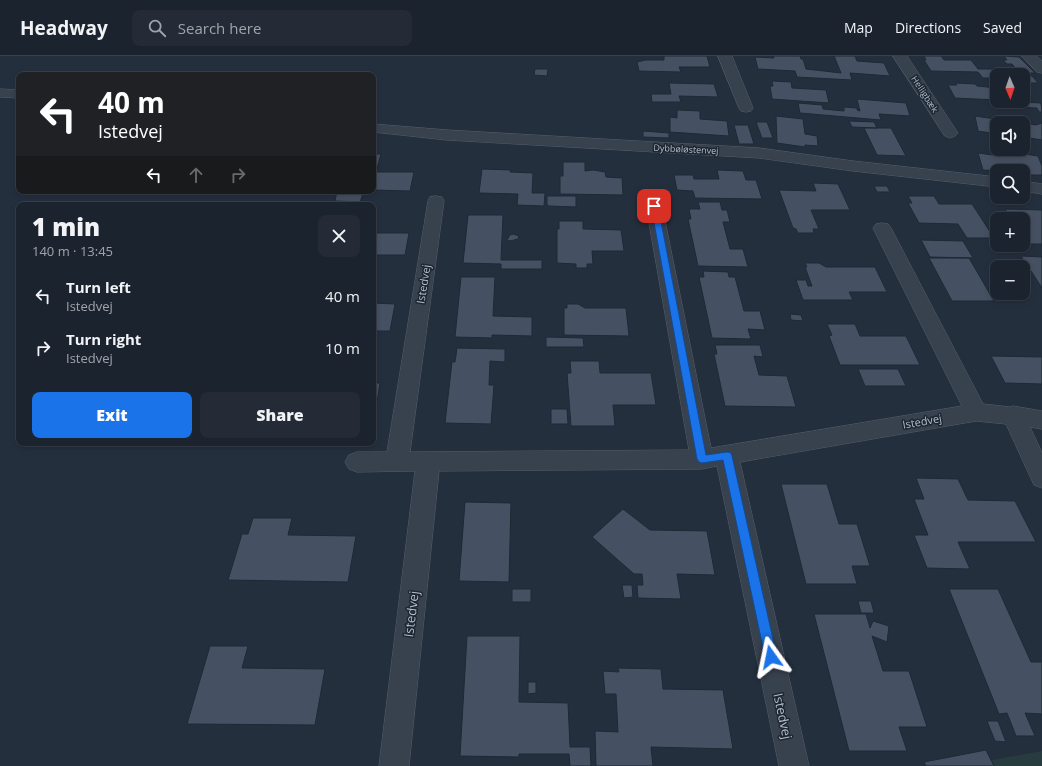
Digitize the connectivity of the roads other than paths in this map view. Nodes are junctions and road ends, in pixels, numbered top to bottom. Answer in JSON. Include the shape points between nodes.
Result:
{"nodes":[{"id":1,"x":726,"y":56,"type":"edge"},
{"id":2,"x":900,"y":56,"type":"edge"},
{"id":3,"x":1029,"y":56,"type":"edge"},
{"id":4,"x":1042,"y":69,"type":"edge"},
{"id":5,"x":0,"y":93,"type":"edge"},
{"id":6,"x":16,"y":94,"type":"edge"},
{"id":7,"x":746,"y":108,"type":"dead end"},
{"id":8,"x":376,"y":128,"type":"edge"},
{"id":9,"x":950,"y":132,"type":"dead end"},
{"id":10,"x":990,"y":181,"type":"edge"},
{"id":11,"x":1030,"y":187,"type":"edge"},
{"id":12,"x":1042,"y":189,"type":"edge"},
{"id":13,"x":436,"y":201,"type":"dead end"},
{"id":14,"x":654,"y":206,"type":"dead end"},
{"id":15,"x":882,"y":228,"type":"dead end"},
{"id":16,"x":976,"y":412,"type":"junction"},
{"id":17,"x":1013,"y":415,"type":"junction"},
{"id":18,"x":1042,"y":420,"type":"edge"},
{"id":19,"x":715,"y":457,"type":"junction"},
{"id":20,"x":357,"y":462,"type":"dead end"},
{"id":21,"x":397,"y":462,"type":"junction"},
{"id":22,"x":428,"y":462,"type":"junction"},
{"id":23,"x":1042,"y":478,"type":"edge"},
{"id":24,"x":394,"y":766,"type":"edge"},
{"id":25,"x":794,"y":766,"type":"edge"}],
"edges":[{"from":1,"to":7,"type":"street"},
{"from":2,"to":9,"type":"street","name":"Helligbæk"},
{"from":3,"to":4,"type":"street"},
{"from":5,"to":6,"type":"street"},
{"from":8,"to":10,"type":"street","name":"Dybbøløstenvej","via":[[447,135],[759,153]]},
{"from":11,"to":12,"type":"street"},
{"from":13,"to":21,"type":"street","name":"Istedvej"},
{"from":14,"to":19,"type":"street","name":"Istedvej"},
{"from":15,"to":16,"type":"street"},
{"from":16,"to":17,"type":"street","name":"Istedvej"},
{"from":16,"to":19,"type":"street","name":"Istedvej"},
{"from":17,"to":18,"type":"street","name":"Istedvej"},
{"from":17,"to":23,"type":"street"},
{"from":19,"to":22,"type":"street","name":"Istedvej"},
{"from":19,"to":25,"type":"street","name":"Istedvej"},
{"from":20,"to":21,"type":"street","name":"Istedvej"},
{"from":21,"to":22,"type":"street","name":"Istedvej"},
{"from":22,"to":24,"type":"street","name":"Istedvej"}]}
